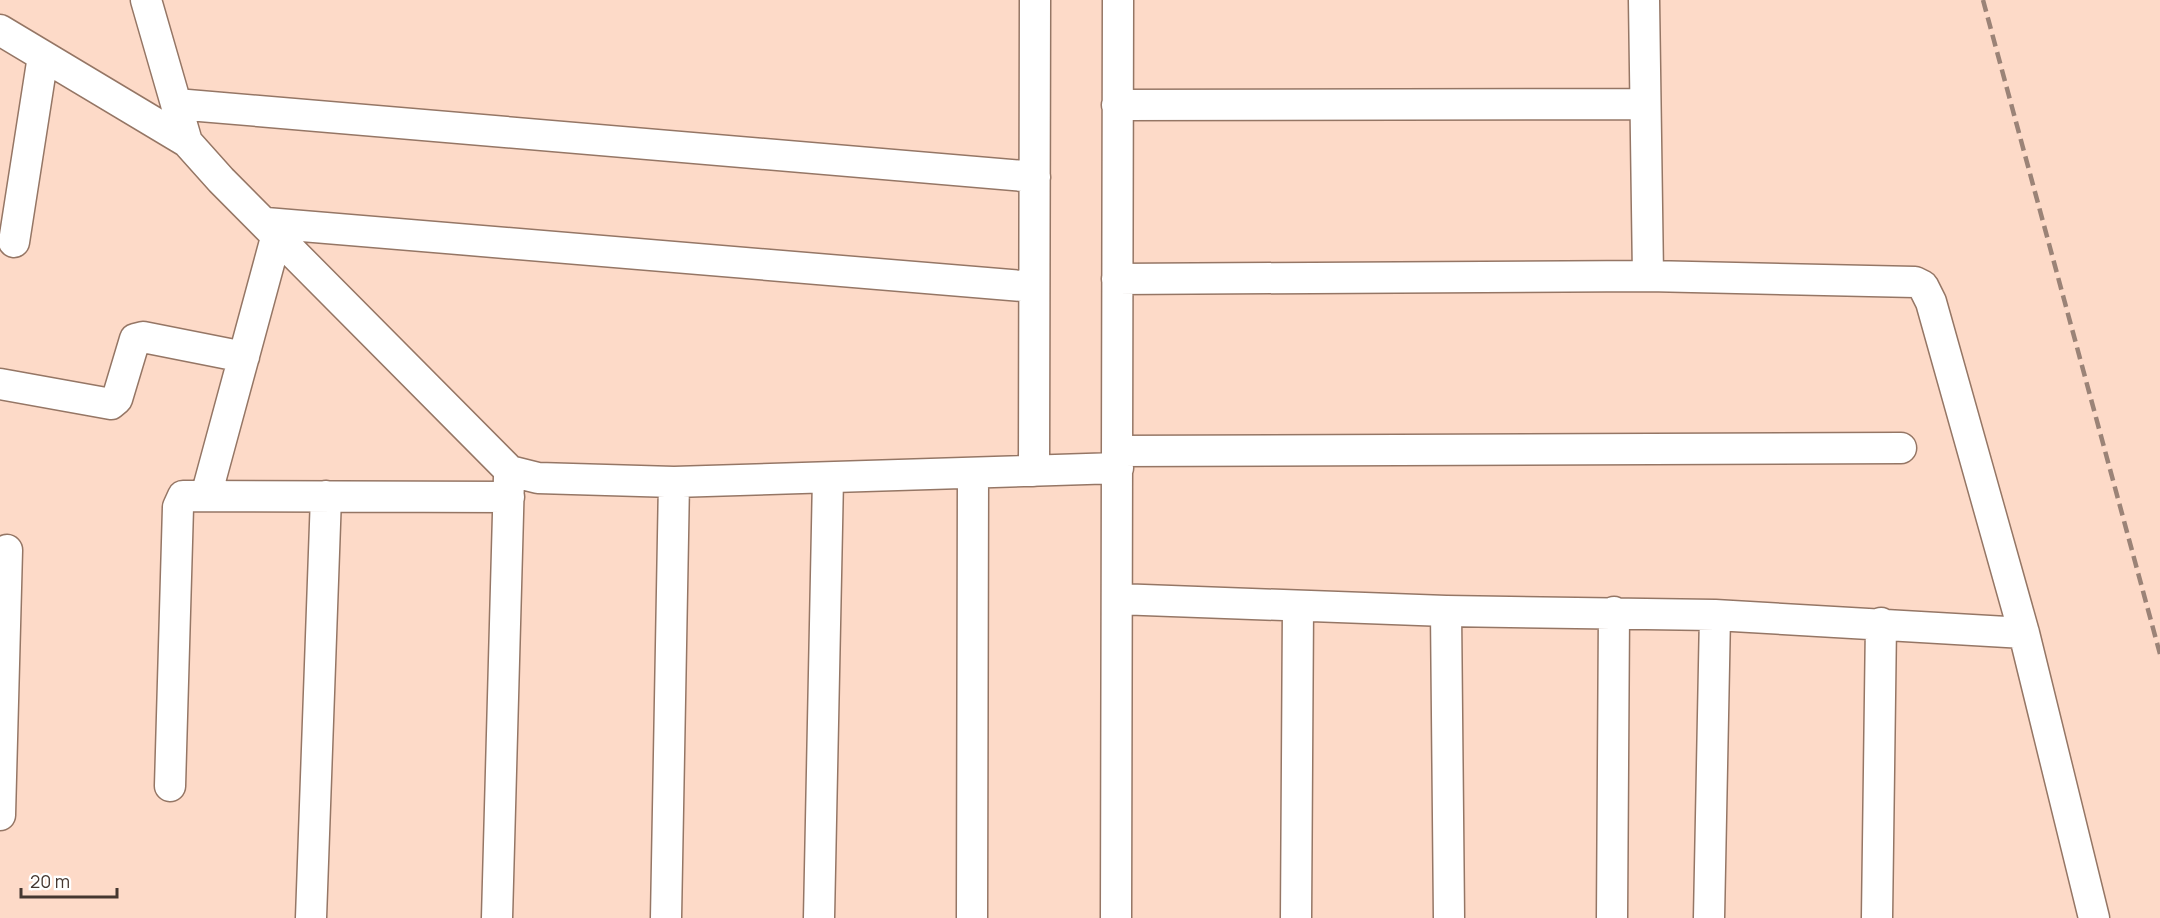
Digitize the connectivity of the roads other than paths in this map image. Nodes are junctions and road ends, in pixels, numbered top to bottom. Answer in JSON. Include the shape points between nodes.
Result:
{"nodes":[{"id":1,"x":146,"y":0,"type":"edge"},
{"id":2,"x":1035,"y":0,"type":"edge"},
{"id":3,"x":1118,"y":0,"type":"edge"},
{"id":4,"x":1644,"y":0,"type":"edge"},
{"id":5,"x":0,"y":30,"type":"edge"},
{"id":6,"x":43,"y":57,"type":"junction"},
{"id":7,"x":176,"y":104,"type":"junction"},
{"id":8,"x":1646,"y":104,"type":"junction"},
{"id":9,"x":1117,"y":105,"type":"junction"},
{"id":10,"x":187,"y":142,"type":"junction"},
{"id":11,"x":1035,"y":177,"type":"junction"},
{"id":12,"x":272,"y":229,"type":"junction"},
{"id":13,"x":14,"y":242,"type":"dead end"},
{"id":14,"x":1648,"y":276,"type":"junction"},
{"id":15,"x":1117,"y":279,"type":"junction"},
{"id":16,"x":1034,"y":287,"type":"junction"},
{"id":17,"x":244,"y":357,"type":"junction"},
{"id":18,"x":0,"y":384,"type":"edge"},
{"id":19,"x":1901,"y":448,"type":"dead end"},
{"id":20,"x":1118,"y":460,"type":"junction"},
{"id":21,"x":1034,"y":471,"type":"junction"},
{"id":22,"x":973,"y":475,"type":"junction"},
{"id":23,"x":828,"y":478,"type":"junction"},
{"id":24,"x":674,"y":482,"type":"junction"},
{"id":25,"x":509,"y":484,"type":"junction"},
{"id":26,"x":206,"y":496,"type":"junction"},
{"id":27,"x":326,"y":496,"type":"junction"},
{"id":28,"x":7,"y":550,"type":"dead end"},
{"id":29,"x":1117,"y":599,"type":"junction"},
{"id":30,"x":1298,"y":606,"type":"junction"},
{"id":31,"x":1446,"y":611,"type":"junction"},
{"id":32,"x":1614,"y":612,"type":"junction"},
{"id":33,"x":1715,"y":615,"type":"junction"},
{"id":34,"x":1881,"y":623,"type":"junction"},
{"id":35,"x":2024,"y":633,"type":"junction"},
{"id":36,"x":170,"y":786,"type":"dead end"},
{"id":37,"x":0,"y":815,"type":"edge"},
{"id":38,"x":311,"y":918,"type":"edge"},
{"id":39,"x":496,"y":918,"type":"edge"},
{"id":40,"x":666,"y":918,"type":"edge"},
{"id":41,"x":819,"y":918,"type":"edge"},
{"id":42,"x":972,"y":918,"type":"edge"},
{"id":43,"x":1116,"y":918,"type":"edge"},
{"id":44,"x":1296,"y":918,"type":"edge"},
{"id":45,"x":1449,"y":918,"type":"edge"},
{"id":46,"x":1612,"y":918,"type":"edge"},
{"id":47,"x":1709,"y":918,"type":"edge"},
{"id":48,"x":1877,"y":918,"type":"edge"},
{"id":49,"x":2094,"y":918,"type":"edge"}],
"edges":[{"from":1,"to":7,"type":"street"},
{"from":2,"to":11,"type":"street"},
{"from":3,"to":9,"type":"street"},
{"from":4,"to":8,"type":"street"},
{"from":5,"to":6,"type":"street"},
{"from":6,"to":10,"type":"street"},
{"from":6,"to":13,"type":"street"},
{"from":7,"to":10,"type":"street"},
{"from":7,"to":11,"type":"street"},
{"from":8,"to":9,"type":"street"},
{"from":8,"to":14,"type":"street"},
{"from":9,"to":15,"type":"street"},
{"from":10,"to":12,"type":"street"},
{"from":11,"to":16,"type":"street"},
{"from":12,"to":16,"type":"street"},
{"from":12,"to":17,"type":"street"},
{"from":12,"to":25,"type":"street"},
{"from":14,"to":15,"type":"street"},
{"from":14,"to":35,"type":"street","via":[[1915,282],[1923,286],[1931,302]]},
{"from":15,"to":20,"type":"street"},
{"from":16,"to":21,"type":"street"},
{"from":17,"to":18,"type":"street","via":[[142,337],[135,339],[117,399],[111,404]]},
{"from":17,"to":26,"type":"street"},
{"from":19,"to":20,"type":"street"},
{"from":20,"to":21,"type":"street"},
{"from":20,"to":29,"type":"street"},
{"from":21,"to":22,"type":"street"},
{"from":22,"to":23,"type":"street"},
{"from":22,"to":42,"type":"street"},
{"from":23,"to":24,"type":"street"},
{"from":23,"to":41,"type":"street"},
{"from":24,"to":25,"type":"street","via":[[538,478]]},
{"from":24,"to":40,"type":"street"},
{"from":25,"to":27,"type":"street"},
{"from":25,"to":39,"type":"street"},
{"from":26,"to":27,"type":"street"},
{"from":26,"to":36,"type":"street","via":[[183,496],[178,507]]},
{"from":27,"to":38,"type":"street"},
{"from":28,"to":37,"type":"street"},
{"from":29,"to":30,"type":"street"},
{"from":29,"to":43,"type":"street"},
{"from":30,"to":31,"type":"street"},
{"from":30,"to":44,"type":"street"},
{"from":31,"to":32,"type":"street"},
{"from":31,"to":45,"type":"street"},
{"from":32,"to":33,"type":"street"},
{"from":32,"to":46,"type":"street"},
{"from":33,"to":34,"type":"street"},
{"from":33,"to":47,"type":"street"},
{"from":34,"to":35,"type":"street"},
{"from":34,"to":48,"type":"street"},
{"from":35,"to":49,"type":"street"}]}
